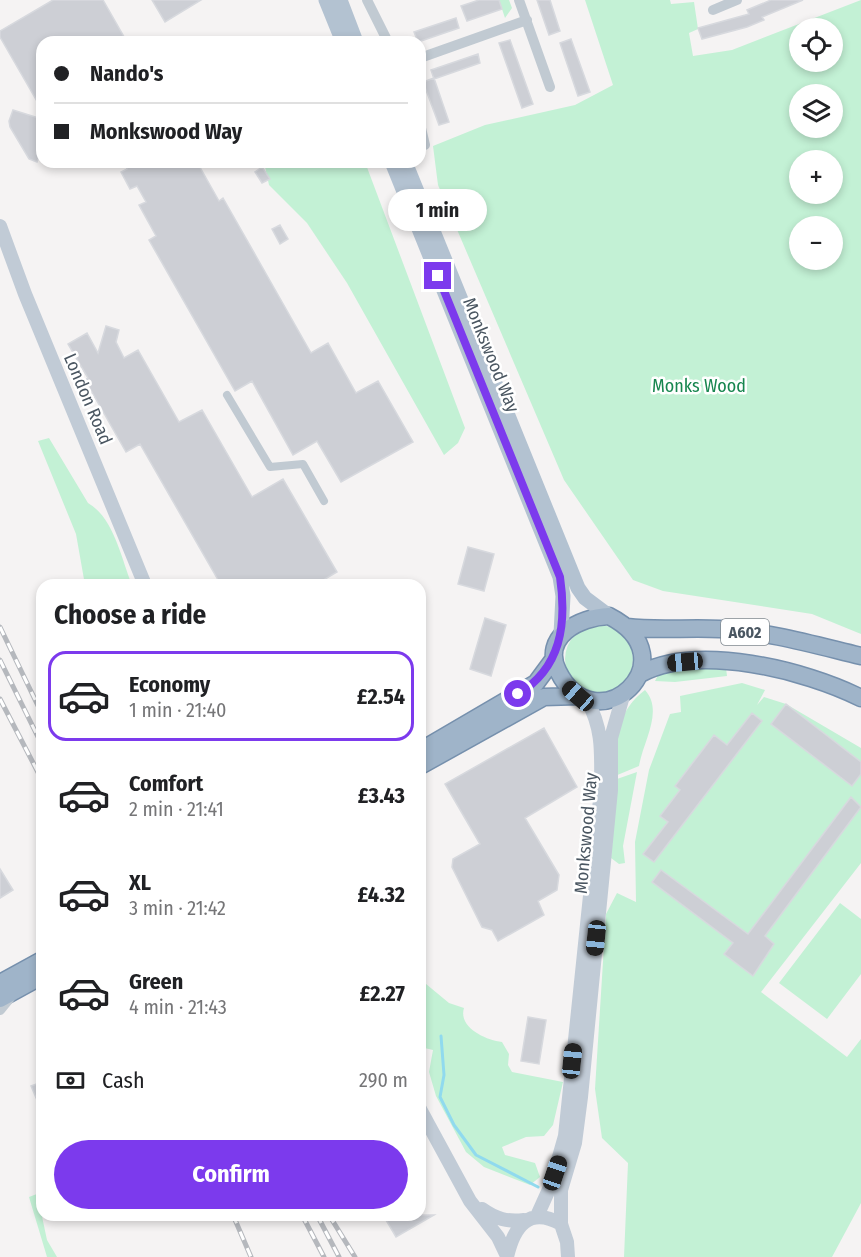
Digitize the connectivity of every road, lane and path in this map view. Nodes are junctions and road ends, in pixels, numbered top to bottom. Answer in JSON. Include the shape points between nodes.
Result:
{"nodes":[{"id":1,"x":326,"y":0,"type":"edge"},
{"id":2,"x":340,"y":0,"type":"edge"},
{"id":3,"x":367,"y":0,"type":"edge"},
{"id":4,"x":519,"y":0,"type":"edge"},
{"id":5,"x":730,"y":1,"type":"edge"},
{"id":6,"x":713,"y":10,"type":"dead end"},
{"id":7,"x":527,"y":20,"type":"junction"},
{"id":8,"x":341,"y":36,"type":"edge"},
{"id":9,"x":355,"y":36,"type":"edge"},
{"id":10,"x":385,"y":36,"type":"edge"},
{"id":11,"x":426,"y":56,"type":"edge"},
{"id":12,"x":550,"y":87,"type":"dead end"},
{"id":13,"x":394,"y":168,"type":"edge"},
{"id":14,"x":407,"y":168,"type":"edge"},
{"id":15,"x":0,"y":226,"type":"edge"},
{"id":16,"x":226,"y":395,"type":"dead end"},
{"id":17,"x":324,"y":501,"type":"dead end"},
{"id":18,"x":142,"y":579,"type":"edge"},
{"id":19,"x":609,"y":616,"type":"junction"},
{"id":20,"x":627,"y":627,"type":"junction"},
{"id":21,"x":561,"y":634,"type":"junction"},
{"id":22,"x":861,"y":656,"type":"edge"},
{"id":23,"x":553,"y":660,"type":"junction"},
{"id":24,"x":640,"y":674,"type":"junction"},
{"id":25,"x":623,"y":696,"type":"junction"},
{"id":26,"x":582,"y":698,"type":"junction"},
{"id":27,"x":861,"y":698,"type":"edge"},
{"id":28,"x":426,"y":747,"type":"edge"},
{"id":29,"x":426,"y":763,"type":"edge"},
{"id":30,"x":36,"y":964,"type":"edge"},
{"id":31,"x":36,"y":978,"type":"edge"},
{"id":32,"x":4,"y":987,"type":"edge"},
{"id":33,"x":0,"y":1010,"type":"edge"},
{"id":34,"x":426,"y":1120,"type":"edge"},
{"id":35,"x":470,"y":1201,"type":"junction"},
{"id":36,"x":531,"y":1218,"type":"junction"},
{"id":37,"x":561,"y":1224,"type":"junction"},
{"id":38,"x":507,"y":1257,"type":"edge"},
{"id":39,"x":568,"y":1257,"type":"edge"}],
"edges":[{"from":1,"to":8,"type":"main road"},
{"from":2,"to":9,"type":"main road"},
{"from":3,"to":10,"type":"street"},
{"from":4,"to":7,"type":"street"},
{"from":5,"to":6,"type":"street"},
{"from":7,"to":11,"type":"street"},
{"from":7,"to":12,"type":"street"},
{"from":13,"to":21,"type":"main road","name":"Monkswood Way","via":[[560,577]]},
{"from":14,"to":19,"type":"main road","name":"Monkswood Way","via":[[578,588]]},
{"from":15,"to":18,"type":"main road","name":"London Road"},
{"from":16,"to":17,"type":"street","via":[[270,467],[303,464]]},
{"from":19,"to":20,"type":"highway"},
{"from":19,"to":21,"type":"highway","via":[[580,621]]},
{"from":20,"to":22,"type":"highway","number":"A602","via":[[752,633]]},
{"from":20,"to":24,"type":"highway","via":[[642,651]]},
{"from":21,"to":23,"type":"highway"},
{"from":23,"to":26,"type":"highway","via":[[567,687]]},
{"from":23,"to":28,"type":"highway","via":[[536,683]]},
{"from":24,"to":25,"type":"highway"},
{"from":24,"to":27,"type":"highway","number":"A602","via":[[667,663],[753,665],[841,688]]},
{"from":25,"to":26,"type":"highway","via":[[605,701]]},
{"from":25,"to":37,"type":"main road","name":"Monkswood Way","via":[[611,738],[611,790],[581,1097],[575,1143],[561,1190]]},
{"from":26,"to":29,"type":"highway","via":[[544,698]]},
{"from":26,"to":36,"type":"main road","name":"Monkswood Way","via":[[596,717],[601,734],[601,790],[565,1136],[551,1185]]},
{"from":30,"to":32,"type":"highway"},
{"from":31,"to":32,"type":"highway"},
{"from":32,"to":33,"type":"street","via":[[7,1005]]},
{"from":34,"to":35,"type":"main road"},
{"from":35,"to":36,"type":"main road","via":[[493,1217],[510,1221]]},
{"from":35,"to":38,"type":"main road","via":[[498,1237]]},
{"from":36,"to":37,"type":"main road","via":[[550,1218]]},
{"from":36,"to":38,"type":"main road","name":"Monkswood Way"},
{"from":37,"to":39,"type":"main road","name":"Monkswood Way"}]}
